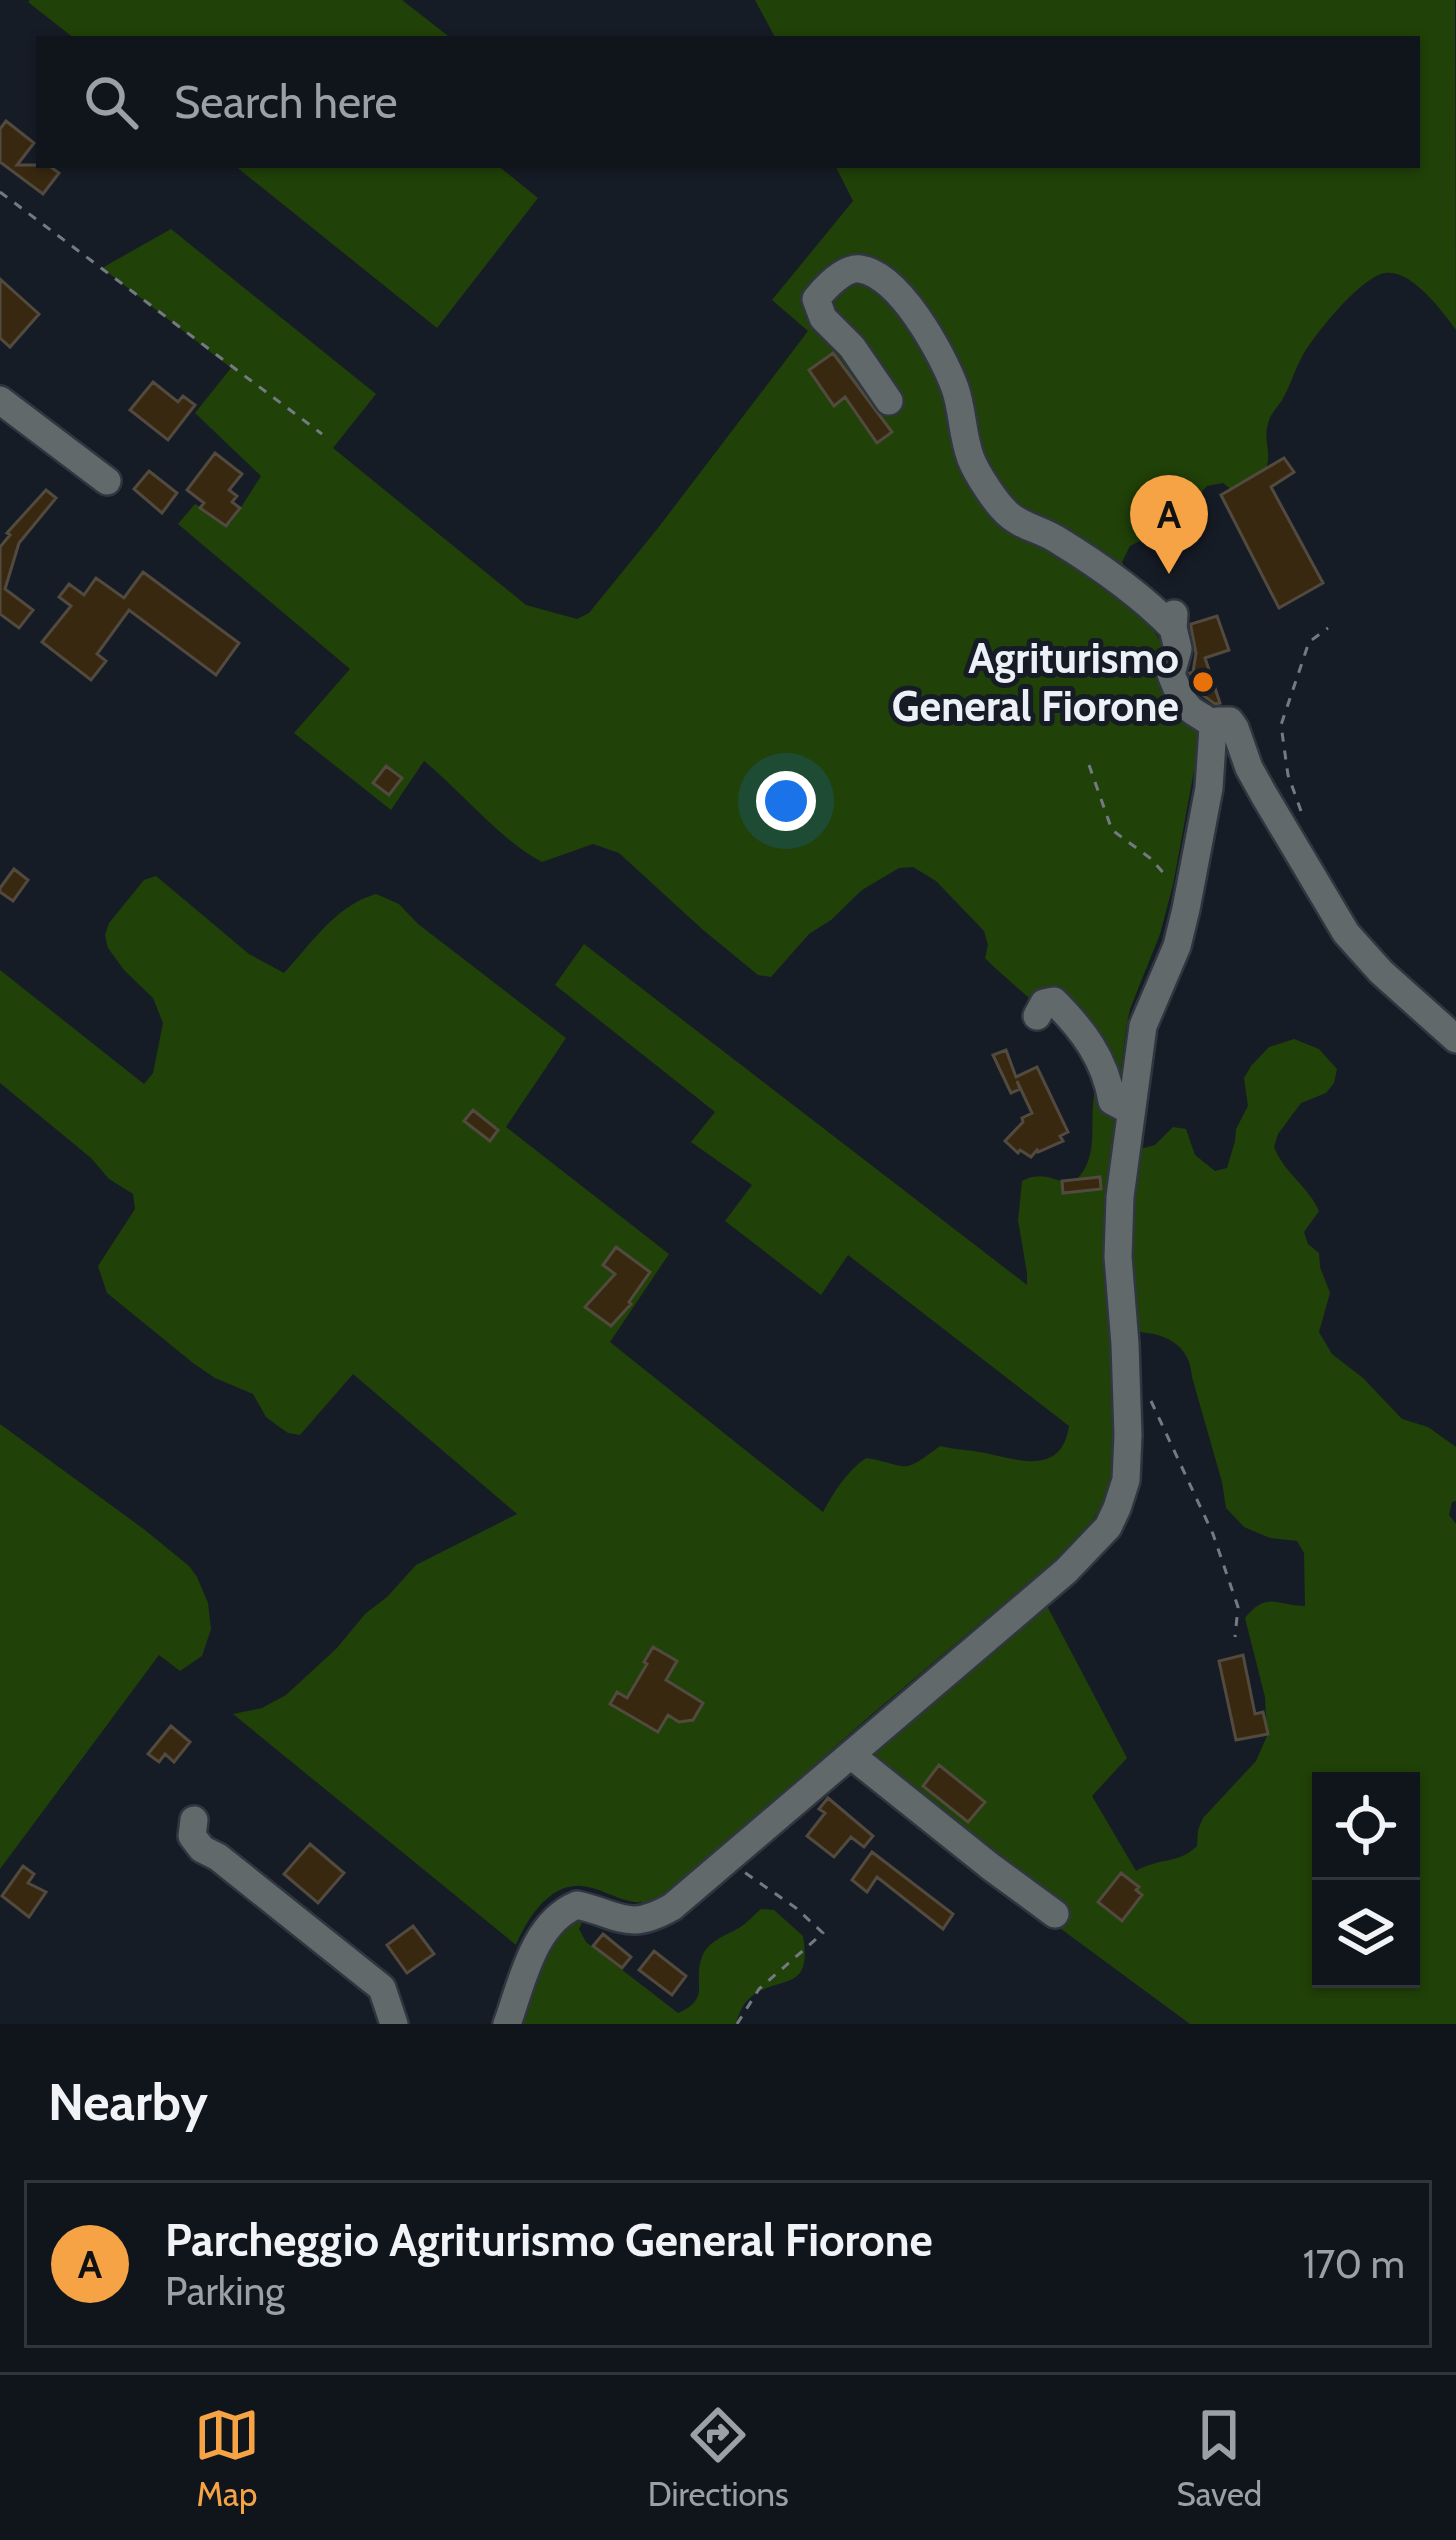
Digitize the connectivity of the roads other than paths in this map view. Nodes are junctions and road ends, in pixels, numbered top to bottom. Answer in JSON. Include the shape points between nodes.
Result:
{"nodes":[{"id":1,"x":0,"y":400,"type":"edge"},
{"id":2,"x":889,"y":401,"type":"dead end"},
{"id":3,"x":107,"y":481,"type":"dead end"},
{"id":4,"x":1213,"y":727,"type":"junction"},
{"id":5,"x":1037,"y":1016,"type":"dead end"},
{"id":6,"x":1456,"y":1039,"type":"edge"},
{"id":7,"x":1131,"y":1111,"type":"junction"},
{"id":8,"x":851,"y":1755,"type":"junction"},
{"id":9,"x":194,"y":1820,"type":"dead end"},
{"id":10,"x":1055,"y":1915,"type":"dead end"},
{"id":11,"x":394,"y":2024,"type":"edge"},
{"id":12,"x":508,"y":2024,"type":"edge"}],
"edges":[{"from":1,"to":3,"type":"street"},
{"from":2,"to":4,"type":"street","via":[[816,299],[850,270],[884,278],[926,332],[954,386],[974,466],[1006,513],[1173,621],[1178,649],[1171,674],[1184,703]]},
{"from":4,"to":6,"type":"street","via":[[1224,720],[1235,728],[1249,768],[1346,933]]},
{"from":4,"to":7,"type":"street","via":[[1189,893],[1143,1026]]},
{"from":5,"to":7,"type":"street","via":[[1054,1001],[1070,1017],[1095,1048],[1112,1101]]},
{"from":7,"to":8,"type":"street","via":[[1118,1225],[1128,1435],[1118,1508],[1078,1560]]},
{"from":8,"to":10,"type":"street"},
{"from":8,"to":12,"type":"street","via":[[672,1907],[640,1922],[577,1905],[553,1918]]},
{"from":9,"to":11,"type":"street","via":[[202,1849],[382,1988]]}]}
